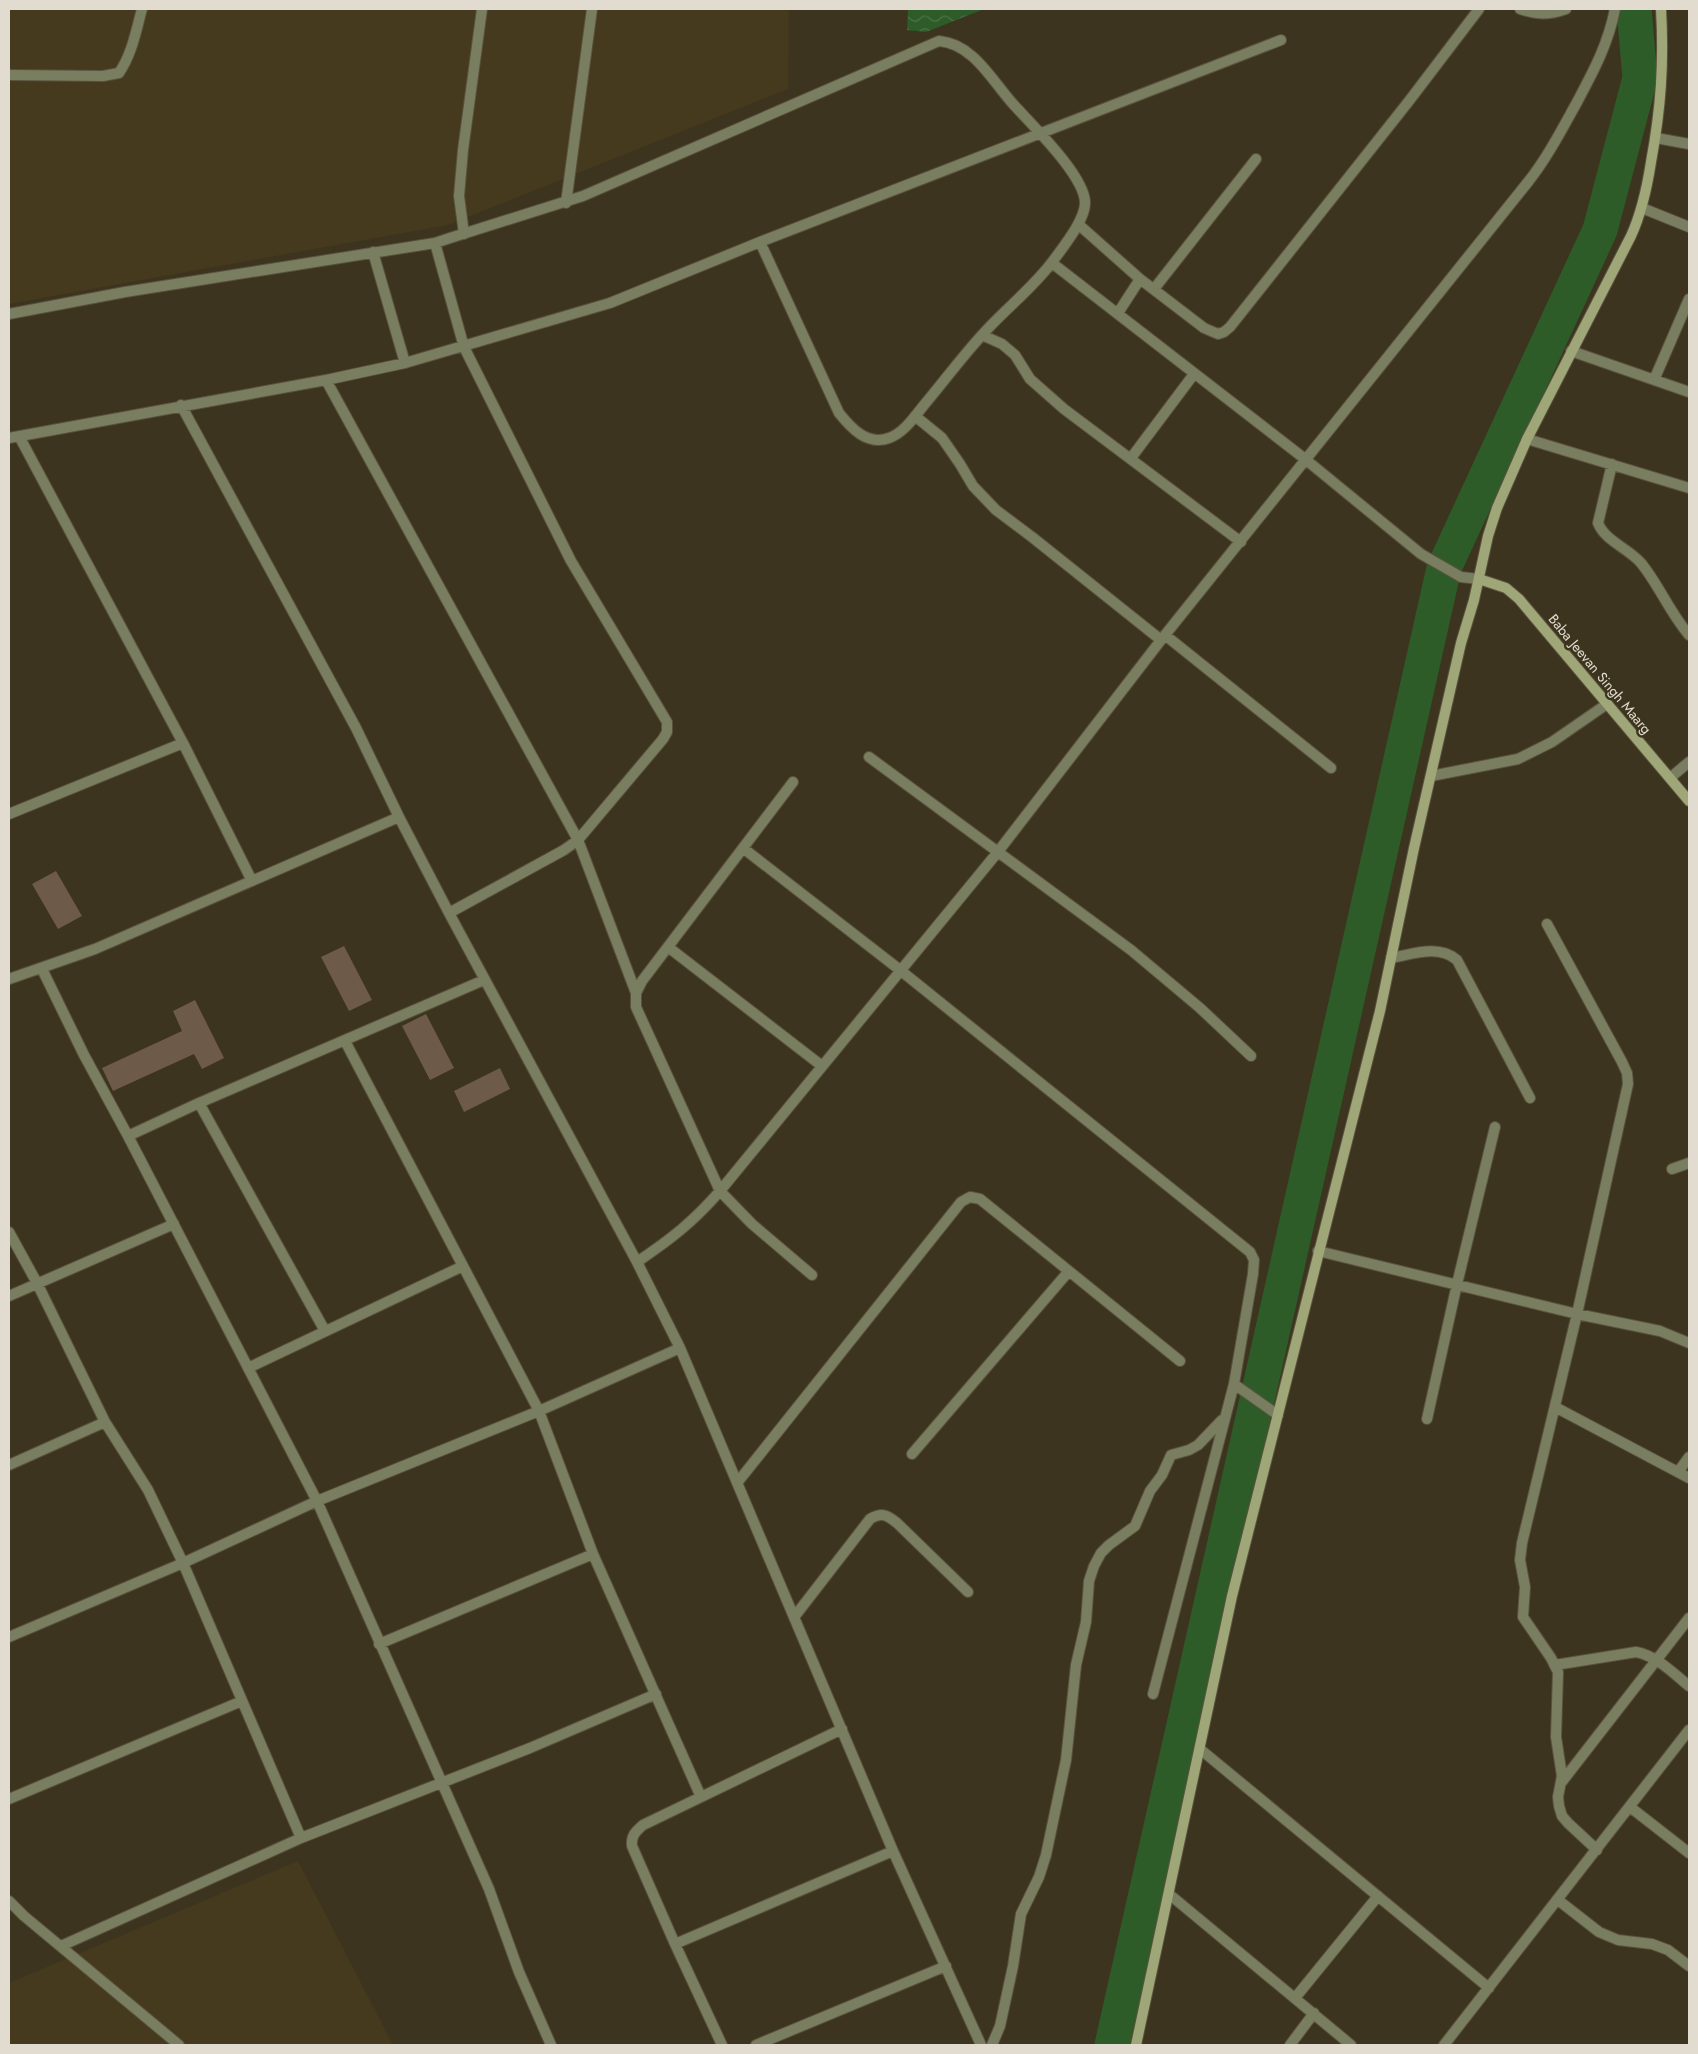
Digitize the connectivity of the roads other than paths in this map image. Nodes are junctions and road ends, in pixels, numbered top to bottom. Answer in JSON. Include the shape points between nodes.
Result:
{"nodes":[{"id":1,"x":142,"y":9,"type":"edge"},
{"id":2,"x":482,"y":9,"type":"edge"},
{"id":3,"x":592,"y":9,"type":"edge"},
{"id":4,"x":1479,"y":9,"type":"edge"},
{"id":5,"x":1520,"y":9,"type":"edge"},
{"id":6,"x":1566,"y":9,"type":"edge"},
{"id":7,"x":1615,"y":9,"type":"edge"},
{"id":8,"x":1661,"y":9,"type":"edge"},
{"id":9,"x":1281,"y":40,"type":"dead end"},
{"id":10,"x":9,"y":75,"type":"edge"},
{"id":11,"x":1040,"y":132,"type":"junction"},
{"id":12,"x":1656,"y":138,"type":"junction"},
{"id":13,"x":1689,"y":144,"type":"edge"},
{"id":14,"x":1256,"y":159,"type":"dead end"},
{"id":15,"x":566,"y":203,"type":"junction"},
{"id":16,"x":1642,"y":208,"type":"junction"},
{"id":17,"x":1078,"y":224,"type":"junction"},
{"id":18,"x":1689,"y":227,"type":"edge"},
{"id":19,"x":464,"y":234,"type":"junction"},
{"id":20,"x":435,"y":242,"type":"junction"},
{"id":21,"x":760,"y":242,"type":"junction"},
{"id":22,"x":374,"y":252,"type":"junction"},
{"id":23,"x":1052,"y":263,"type":"junction"},
{"id":24,"x":1140,"y":279,"type":"junction"},
{"id":25,"x":1154,"y":289,"type":"junction"},
{"id":26,"x":1689,"y":299,"type":"edge"},
{"id":27,"x":1118,"y":313,"type":"junction"},
{"id":28,"x":9,"y":314,"type":"edge"},
{"id":29,"x":982,"y":334,"type":"junction"},
{"id":30,"x":464,"y":347,"type":"junction"},
{"id":31,"x":1571,"y":351,"type":"junction"},
{"id":32,"x":405,"y":363,"type":"junction"},
{"id":33,"x":1194,"y":374,"type":"junction"},
{"id":34,"x":326,"y":380,"type":"junction"},
{"id":35,"x":1654,"y":380,"type":"junction"},
{"id":36,"x":1689,"y":392,"type":"edge"},
{"id":37,"x":181,"y":405,"type":"junction"},
{"id":38,"x":916,"y":416,"type":"junction"},
{"id":39,"x":14,"y":437,"type":"edge"},
{"id":40,"x":1527,"y":439,"type":"junction"},
{"id":41,"x":1131,"y":458,"type":"junction"},
{"id":42,"x":1305,"y":460,"type":"junction"},
{"id":43,"x":1612,"y":464,"type":"junction"},
{"id":44,"x":1689,"y":488,"type":"edge"},
{"id":45,"x":1241,"y":542,"type":"junction"},
{"id":46,"x":1479,"y":580,"type":"junction"},
{"id":47,"x":1689,"y":634,"type":"edge"},
{"id":48,"x":1163,"y":638,"type":"junction"},
{"id":49,"x":1607,"y":704,"type":"junction"},
{"id":50,"x":183,"y":743,"type":"junction"},
{"id":51,"x":869,"y":757,"type":"dead end"},
{"id":52,"x":1689,"y":762,"type":"edge"},
{"id":53,"x":1332,"y":768,"type":"dead end"},
{"id":54,"x":1431,"y":776,"type":"junction"},
{"id":55,"x":1670,"y":778,"type":"junction"},
{"id":56,"x":794,"y":782,"type":"dead end"},
{"id":57,"x":1689,"y":801,"type":"edge"},
{"id":58,"x":9,"y":814,"type":"edge"},
{"id":59,"x":399,"y":817,"type":"junction"},
{"id":60,"x":578,"y":840,"type":"junction"},
{"id":61,"x":743,"y":848,"type":"junction"},
{"id":62,"x":997,"y":853,"type":"junction"},
{"id":63,"x":252,"y":881,"type":"junction"},
{"id":64,"x":449,"y":913,"type":"junction"},
{"id":65,"x":1547,"y":924,"type":"dead end"},
{"id":66,"x":668,"y":947,"type":"junction"},
{"id":67,"x":1392,"y":958,"type":"junction"},
{"id":68,"x":42,"y":969,"type":"junction"},
{"id":69,"x":900,"y":970,"type":"junction"},
{"id":70,"x":9,"y":979,"type":"edge"},
{"id":71,"x":484,"y":980,"type":"junction"},
{"id":72,"x":636,"y":993,"type":"junction"},
{"id":73,"x":345,"y":1041,"type":"junction"},
{"id":74,"x":1251,"y":1056,"type":"dead end"},
{"id":75,"x":822,"y":1066,"type":"junction"},
{"id":76,"x":1530,"y":1098,"type":"dead end"},
{"id":77,"x":199,"y":1103,"type":"junction"},
{"id":78,"x":1495,"y":1126,"type":"dead end"},
{"id":79,"x":128,"y":1136,"type":"junction"},
{"id":80,"x":1689,"y":1163,"type":"edge"},
{"id":81,"x":1672,"y":1169,"type":"dead end"},
{"id":82,"x":720,"y":1191,"type":"junction"},
{"id":83,"x":174,"y":1224,"type":"junction"},
{"id":84,"x":9,"y":1232,"type":"edge"},
{"id":85,"x":1318,"y":1251,"type":"junction"},
{"id":86,"x":637,"y":1262,"type":"junction"},
{"id":87,"x":463,"y":1266,"type":"junction"},
{"id":88,"x":1069,"y":1271,"type":"junction"},
{"id":89,"x":812,"y":1275,"type":"dead end"},
{"id":90,"x":37,"y":1283,"type":"junction"},
{"id":91,"x":1457,"y":1284,"type":"junction"},
{"id":92,"x":9,"y":1296,"type":"edge"},
{"id":93,"x":1577,"y":1314,"type":"junction"},
{"id":94,"x":324,"y":1332,"type":"junction"},
{"id":95,"x":1689,"y":1342,"type":"edge"},
{"id":96,"x":680,"y":1348,"type":"junction"},
{"id":97,"x":1180,"y":1362,"type":"dead end"},
{"id":98,"x":248,"y":1368,"type":"junction"},
{"id":99,"x":1237,"y":1386,"type":"junction"},
{"id":100,"x":1554,"y":1407,"type":"junction"},
{"id":101,"x":539,"y":1411,"type":"junction"},
{"id":102,"x":1278,"y":1415,"type":"junction"},
{"id":103,"x":1224,"y":1418,"type":"junction"},
{"id":104,"x":1427,"y":1419,"type":"dead end"},
{"id":105,"x":105,"y":1422,"type":"junction"},
{"id":106,"x":912,"y":1454,"type":"dead end"},
{"id":107,"x":1689,"y":1457,"type":"edge"},
{"id":108,"x":9,"y":1465,"type":"edge"},
{"id":109,"x":1678,"y":1472,"type":"junction"},
{"id":110,"x":1689,"y":1478,"type":"edge"},
{"id":111,"x":737,"y":1483,"type":"junction"},
{"id":112,"x":317,"y":1501,"type":"junction"},
{"id":113,"x":593,"y":1554,"type":"junction"},
{"id":114,"x":183,"y":1563,"type":"junction"},
{"id":115,"x":968,"y":1592,"type":"dead end"},
{"id":116,"x":795,"y":1616,"type":"junction"},
{"id":117,"x":1689,"y":1618,"type":"edge"},
{"id":118,"x":9,"y":1637,"type":"edge"},
{"id":119,"x":379,"y":1644,"type":"junction"},
{"id":120,"x":1658,"y":1660,"type":"junction"},
{"id":121,"x":1556,"y":1665,"type":"junction"},
{"id":122,"x":1689,"y":1686,"type":"edge"},
{"id":123,"x":656,"y":1694,"type":"junction"},
{"id":124,"x":1153,"y":1694,"type":"dead end"},
{"id":125,"x":242,"y":1701,"type":"junction"},
{"id":126,"x":842,"y":1729,"type":"junction"},
{"id":127,"x":1689,"y":1730,"type":"edge"},
{"id":128,"x":1200,"y":1749,"type":"junction"},
{"id":129,"x":444,"y":1783,"type":"junction"},
{"id":130,"x":1560,"y":1785,"type":"junction"},
{"id":131,"x":701,"y":1797,"type":"junction"},
{"id":132,"x":9,"y":1799,"type":"edge"},
{"id":133,"x":1630,"y":1807,"type":"junction"},
{"id":134,"x":301,"y":1838,"type":"junction"},
{"id":135,"x":1597,"y":1850,"type":"junction"},
{"id":136,"x":893,"y":1851,"type":"junction"},
{"id":137,"x":1689,"y":1853,"type":"edge"},
{"id":138,"x":1169,"y":1894,"type":"junction"},
{"id":139,"x":1378,"y":1896,"type":"junction"},
{"id":140,"x":1558,"y":1900,"type":"junction"},
{"id":141,"x":9,"y":1901,"type":"edge"},
{"id":142,"x":675,"y":1944,"type":"junction"},
{"id":143,"x":61,"y":1946,"type":"junction"},
{"id":144,"x":946,"y":1966,"type":"junction"},
{"id":145,"x":1689,"y":1966,"type":"edge"},
{"id":146,"x":1489,"y":1988,"type":"junction"},
{"id":147,"x":1295,"y":1998,"type":"junction"},
{"id":148,"x":1314,"y":2014,"type":"junction"},
{"id":149,"x":179,"y":2045,"type":"edge"},
{"id":150,"x":551,"y":2045,"type":"edge"},
{"id":151,"x":722,"y":2045,"type":"edge"},
{"id":152,"x":756,"y":2045,"type":"edge"},
{"id":153,"x":981,"y":2045,"type":"edge"},
{"id":154,"x":992,"y":2045,"type":"edge"},
{"id":155,"x":1136,"y":2045,"type":"edge"},
{"id":156,"x":1290,"y":2045,"type":"edge"},
{"id":157,"x":1351,"y":2045,"type":"edge"},
{"id":158,"x":1444,"y":2045,"type":"edge"}],
"edges":[{"from":1,"to":10,"type":"street","via":[[132,49],[119,73],[103,76]]},
{"from":2,"to":19,"type":"street","via":[[459,196]]},
{"from":3,"to":15,"type":"street"},
{"from":4,"to":25,"type":"street","via":[[1230,327],[1218,334],[1211,333]]},
{"from":5,"to":6,"type":"street","via":[[1549,15]]},
{"from":7,"to":42,"type":"street","via":[[1608,40],[1543,164]]},
{"from":8,"to":12,"type":"street","via":[[1664,66]]},
{"from":9,"to":11,"type":"street"},
{"from":11,"to":15,"type":"street","via":[[966,51],[957,45],[939,41]]},
{"from":11,"to":17,"type":"street","via":[[1082,190],[1085,202]]},
{"from":11,"to":21,"type":"street"},
{"from":12,"to":13,"type":"street"},
{"from":12,"to":16,"type":"street"},
{"from":14,"to":25,"type":"street"},
{"from":15,"to":19,"type":"street"},
{"from":16,"to":18,"type":"street"},
{"from":16,"to":31,"type":"street","via":[[1631,236]]},
{"from":17,"to":23,"type":"street"},
{"from":17,"to":24,"type":"street"},
{"from":19,"to":20,"type":"street"},
{"from":20,"to":22,"type":"street"},
{"from":20,"to":30,"type":"street"},
{"from":21,"to":30,"type":"street","via":[[610,303]]},
{"from":21,"to":38,"type":"street","via":[[831,399],[853,430],[875,440],[888,439]]},
{"from":22,"to":28,"type":"street"},
{"from":22,"to":32,"type":"street"},
{"from":23,"to":27,"type":"street"},
{"from":23,"to":29,"type":"street"},
{"from":24,"to":25,"type":"street"},
{"from":24,"to":27,"type":"street"},
{"from":26,"to":35,"type":"street"},
{"from":27,"to":33,"type":"street"},
{"from":29,"to":38,"type":"street"},
{"from":29,"to":41,"type":"street","via":[[1015,354],[1030,379],[1064,410]]},
{"from":30,"to":32,"type":"street"},
{"from":30,"to":60,"type":"street","via":[[571,561],[667,722],[663,740]]},
{"from":31,"to":35,"type":"street"},
{"from":31,"to":40,"type":"street"},
{"from":32,"to":34,"type":"street"},
{"from":33,"to":41,"type":"street"},
{"from":33,"to":42,"type":"street"},
{"from":34,"to":37,"type":"street"},
{"from":34,"to":60,"type":"street"},
{"from":35,"to":36,"type":"street"},
{"from":37,"to":39,"type":"street"},
{"from":37,"to":59,"type":"street","via":[[356,728]]},
{"from":38,"to":48,"type":"street","via":[[942,438],[973,486],[996,510]]},
{"from":39,"to":50,"type":"street"},
{"from":40,"to":43,"type":"street"},
{"from":40,"to":46,"type":"street","via":[[1497,508]]},
{"from":41,"to":45,"type":"street"},
{"from":42,"to":45,"type":"street"},
{"from":42,"to":46,"type":"street","via":[[1421,554],[1461,577]]},
{"from":43,"to":44,"type":"street"},
{"from":43,"to":47,"type":"street","via":[[1598,523],[1601,530],[1641,563]]},
{"from":45,"to":48,"type":"street"},
{"from":46,"to":49,"type":"street","name":"Baba Jeevan Singh Maarg","via":[[1498,584],[1512,593]]},
{"from":46,"to":54,"type":"street"},
{"from":48,"to":53,"type":"street"},
{"from":48,"to":62,"type":"street"},
{"from":49,"to":54,"type":"street","via":[[1552,742],[1518,759]]},
{"from":49,"to":55,"type":"street","name":"Baba Jeevan Singh Maarg"},
{"from":50,"to":58,"type":"street"},
{"from":50,"to":63,"type":"street"},
{"from":51,"to":62,"type":"street"},
{"from":52,"to":55,"type":"street"},
{"from":54,"to":67,"type":"street"},
{"from":55,"to":57,"type":"street","name":"Baba Jeevan Singh Maarg"},
{"from":56,"to":61,"type":"street"},
{"from":59,"to":63,"type":"street"},
{"from":59,"to":64,"type":"street"},
{"from":60,"to":64,"type":"street"},
{"from":60,"to":72,"type":"street"},
{"from":61,"to":66,"type":"street"},
{"from":61,"to":69,"type":"street"},
{"from":62,"to":69,"type":"street"},
{"from":62,"to":74,"type":"street","via":[[1131,950]]},
{"from":63,"to":68,"type":"street"},
{"from":64,"to":71,"type":"street"},
{"from":65,"to":93,"type":"street","via":[[1622,1062],[1628,1084]]},
{"from":66,"to":72,"type":"street"},
{"from":66,"to":75,"type":"street"},
{"from":67,"to":76,"type":"street","via":[[1438,951],[1457,960]]},
{"from":67,"to":85,"type":"street"},
{"from":68,"to":70,"type":"street"},
{"from":68,"to":79,"type":"street"},
{"from":69,"to":75,"type":"street"},
{"from":69,"to":99,"type":"street","via":[[1250,1252],[1254,1260],[1253,1274]]},
{"from":71,"to":73,"type":"street"},
{"from":71,"to":86,"type":"street"},
{"from":72,"to":82,"type":"street","via":[[636,1007]]},
{"from":73,"to":77,"type":"street"},
{"from":73,"to":87,"type":"street"},
{"from":75,"to":82,"type":"street"},
{"from":77,"to":79,"type":"street"},
{"from":77,"to":94,"type":"street"},
{"from":78,"to":91,"type":"street"},
{"from":79,"to":83,"type":"street"},
{"from":80,"to":81,"type":"street"},
{"from":82,"to":86,"type":"street","via":[[675,1237]]},
{"from":82,"to":89,"type":"street","via":[[746,1219]]},
{"from":83,"to":90,"type":"street"},
{"from":83,"to":98,"type":"street"},
{"from":84,"to":90,"type":"street"},
{"from":85,"to":91,"type":"street"},
{"from":85,"to":102,"type":"street"},
{"from":86,"to":96,"type":"street"},
{"from":87,"to":94,"type":"street"},
{"from":87,"to":101,"type":"street"},
{"from":88,"to":97,"type":"street"},
{"from":88,"to":106,"type":"street"},
{"from":88,"to":111,"type":"street","via":[[980,1200],[970,1197],[961,1202]]},
{"from":90,"to":92,"type":"street"},
{"from":90,"to":105,"type":"street"},
{"from":91,"to":93,"type":"street"},
{"from":91,"to":104,"type":"street"},
{"from":93,"to":95,"type":"street","via":[[1660,1331]]},
{"from":93,"to":100,"type":"street"},
{"from":94,"to":98,"type":"street"},
{"from":96,"to":101,"type":"street"},
{"from":96,"to":111,"type":"street"},
{"from":98,"to":112,"type":"street"},
{"from":99,"to":102,"type":"street"},
{"from":99,"to":103,"type":"street"},
{"from":100,"to":109,"type":"street"},
{"from":100,"to":121,"type":"street","via":[[1520,1560],[1525,1587],[1523,1617]]},
{"from":101,"to":112,"type":"street"},
{"from":101,"to":113,"type":"street"},
{"from":102,"to":128,"type":"street","via":[[1232,1596]]},
{"from":103,"to":124,"type":"street"},
{"from":103,"to":154,"type":"street","via":[[1198,1445],[1171,1455],[1135,1526],[1109,1545],[1094,1566],[1072,1690],[1066,1760],[1054,1818],[1039,1877],[1021,1914],[1000,2026]]},
{"from":105,"to":108,"type":"street"},
{"from":105,"to":114,"type":"street","via":[[148,1490]]},
{"from":107,"to":109,"type":"street"},
{"from":109,"to":110,"type":"street"},
{"from":111,"to":116,"type":"street"},
{"from":112,"to":114,"type":"street"},
{"from":112,"to":119,"type":"street"},
{"from":113,"to":119,"type":"street"},
{"from":113,"to":123,"type":"street"},
{"from":114,"to":118,"type":"street"},
{"from":114,"to":125,"type":"street"},
{"from":115,"to":116,"type":"street","via":[[898,1522],[878,1514],[870,1519]]},
{"from":116,"to":126,"type":"street"},
{"from":117,"to":120,"type":"street"},
{"from":119,"to":129,"type":"street"},
{"from":120,"to":121,"type":"street","via":[[1636,1652]]},
{"from":120,"to":122,"type":"street"},
{"from":120,"to":130,"type":"street"},
{"from":121,"to":130,"type":"street","via":[[1559,1680],[1556,1737],[1562,1767]]},
{"from":123,"to":129,"type":"street"},
{"from":123,"to":131,"type":"street"},
{"from":125,"to":132,"type":"street"},
{"from":125,"to":134,"type":"street"},
{"from":126,"to":131,"type":"street"},
{"from":126,"to":136,"type":"street"},
{"from":127,"to":133,"type":"street"},
{"from":128,"to":138,"type":"street"},
{"from":128,"to":139,"type":"street"},
{"from":129,"to":134,"type":"street"},
{"from":129,"to":150,"type":"street"},
{"from":130,"to":135,"type":"street","via":[[1558,1797],[1562,1816]]},
{"from":131,"to":142,"type":"street","via":[[643,1825],[635,1831],[632,1839],[632,1846]]},
{"from":133,"to":135,"type":"street"},
{"from":133,"to":137,"type":"street"},
{"from":134,"to":143,"type":"street"},
{"from":135,"to":140,"type":"street"},
{"from":136,"to":142,"type":"street"},
{"from":136,"to":144,"type":"street"},
{"from":138,"to":147,"type":"street"},
{"from":138,"to":155,"type":"street"},
{"from":139,"to":146,"type":"street"},
{"from":139,"to":147,"type":"street"},
{"from":140,"to":145,"type":"street","via":[[1599,1932],[1618,1940],[1652,1944],[1668,1950]]},
{"from":140,"to":146,"type":"street"},
{"from":141,"to":143,"type":"street"},
{"from":142,"to":151,"type":"street"},
{"from":143,"to":149,"type":"street"},
{"from":144,"to":152,"type":"street"},
{"from":144,"to":153,"type":"street"},
{"from":146,"to":158,"type":"street"},
{"from":147,"to":148,"type":"street"},
{"from":148,"to":156,"type":"street"},
{"from":148,"to":157,"type":"street"}]}
